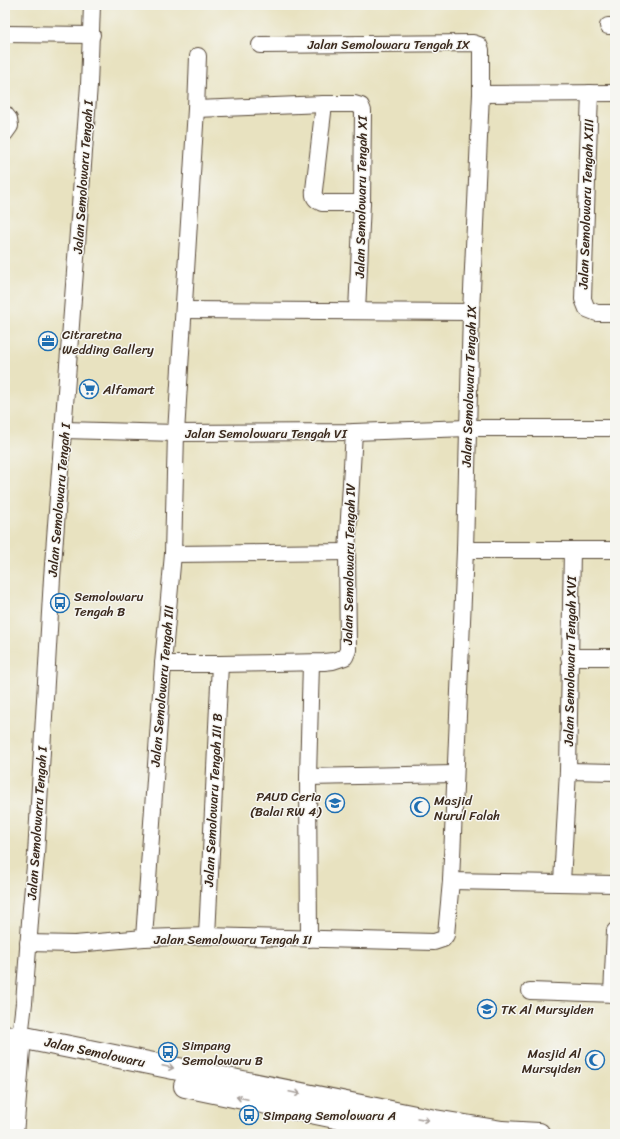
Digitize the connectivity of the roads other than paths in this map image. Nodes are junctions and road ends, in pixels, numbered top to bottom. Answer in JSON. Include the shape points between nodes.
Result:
{"nodes":[{"id":1,"x":92,"y":5,"type":"edge"},
{"id":2,"x":5,"y":34,"type":"edge"},
{"id":3,"x":92,"y":35,"type":"junction"},
{"id":4,"x":260,"y":45,"type":"dead end"},
{"id":5,"x":198,"y":56,"type":"dead end"},
{"id":6,"x":590,"y":93,"type":"junction"},
{"id":7,"x":615,"y":93,"type":"edge"},
{"id":8,"x":481,"y":94,"type":"junction"},
{"id":9,"x":324,"y":104,"type":"junction"},
{"id":10,"x":196,"y":109,"type":"junction"},
{"id":11,"x":5,"y":114,"type":"edge"},
{"id":12,"x":5,"y":133,"type":"edge"},
{"id":13,"x":362,"y":203,"type":"junction"},
{"id":14,"x":184,"y":310,"type":"junction"},
{"id":15,"x":357,"y":311,"type":"junction"},
{"id":16,"x":471,"y":312,"type":"junction"},
{"id":17,"x":615,"y":313,"type":"edge"},
{"id":18,"x":468,"y":428,"type":"junction"},
{"id":19,"x":615,"y":428,"type":"edge"},
{"id":20,"x":64,"y":430,"type":"junction"},
{"id":21,"x":354,"y":432,"type":"junction"},
{"id":22,"x":176,"y":433,"type":"junction"},
{"id":23,"x":465,"y":550,"type":"junction"},
{"id":24,"x":572,"y":550,"type":"junction"},
{"id":25,"x":615,"y":550,"type":"edge"},
{"id":26,"x":347,"y":552,"type":"junction"},
{"id":27,"x":173,"y":554,"type":"junction"},
{"id":28,"x":569,"y":657,"type":"junction"},
{"id":29,"x":615,"y":657,"type":"edge"},
{"id":30,"x":311,"y":662,"type":"junction"},
{"id":31,"x":163,"y":664,"type":"junction"},
{"id":32,"x":220,"y":664,"type":"junction"},
{"id":33,"x":568,"y":771,"type":"junction"},
{"id":34,"x":615,"y":772,"type":"edge"},
{"id":35,"x":455,"y":774,"type":"junction"},
{"id":36,"x":308,"y":777,"type":"junction"},
{"id":37,"x":451,"y":881,"type":"junction"},
{"id":38,"x":562,"y":882,"type":"junction"},
{"id":39,"x":615,"y":884,"type":"edge"},
{"id":40,"x":615,"y":931,"type":"edge"},
{"id":41,"x":207,"y":936,"type":"junction"},
{"id":42,"x":144,"y":938,"type":"junction"},
{"id":43,"x":309,"y":939,"type":"junction"},
{"id":44,"x":438,"y":942,"type":"joint"},
{"id":45,"x":28,"y":943,"type":"junction"},
{"id":46,"x":530,"y":991,"type":"dead end"},
{"id":47,"x":614,"y":994,"type":"edge"},
{"id":48,"x":12,"y":1044,"type":"edge"},
{"id":49,"x":501,"y":1133,"type":"edge"},
{"id":50,"x":12,"y":1134,"type":"edge"},
{"id":51,"x":418,"y":1134,"type":"edge"},
{"id":52,"x":539,"y":1134,"type":"edge"}],
"edges":[{"from":1,"to":3,"type":"street","name":"Jalan Semolowaru Tengah I"},
{"from":2,"to":3,"type":"street"},
{"from":3,"to":20,"type":"street","name":"Jalan Semolowaru Tengah I"},
{"from":4,"to":8,"type":"street","name":"Jalan Semolowaru Tengah IX","via":[[476,43],[481,50]]},
{"from":5,"to":10,"type":"street","name":"Jalan Semolowaru Tengah III"},
{"from":6,"to":7,"type":"street"},
{"from":6,"to":8,"type":"street"},
{"from":6,"to":17,"type":"street","name":"Jalan Semolowaru Tengah XIII","via":[[583,299],[587,309],[592,312]]},
{"from":8,"to":16,"type":"street","name":"Jalan Semolowaru Tengah IX"},
{"from":9,"to":10,"type":"street","name":"Jalan Semolowaru Tengah XI"},
{"from":9,"to":13,"type":"street","name":"Jalan Semolowaru Tengah XI","via":[[357,104],[362,107]]},
{"from":9,"to":13,"type":"street","via":[[314,197],[322,202]]},
{"from":10,"to":14,"type":"street","name":"Jalan Semolowaru Tengah III"},
{"from":11,"to":12,"type":"street","via":[[10,126]]},
{"from":13,"to":15,"type":"street","name":"Jalan Semolowaru Tengah XI"},
{"from":14,"to":15,"type":"street"},
{"from":14,"to":22,"type":"street","name":"Jalan Semolowaru Tengah III"},
{"from":15,"to":16,"type":"street"},
{"from":16,"to":18,"type":"street","name":"Jalan Semolowaru Tengah IX"},
{"from":18,"to":19,"type":"street","name":"Jalan Semolowaru Tengah VI"},
{"from":18,"to":21,"type":"street","name":"Jalan Semolowaru Tengah VI"},
{"from":18,"to":23,"type":"street","name":"Jalan Semolowaru Tengah IX"},
{"from":20,"to":22,"type":"street","name":"Jalan Semolowaru Tengah VI"},
{"from":20,"to":45,"type":"street","name":"Jalan Semolowaru Tengah I"},
{"from":21,"to":22,"type":"street","name":"Jalan Semolowaru Tengah VI"},
{"from":21,"to":26,"type":"street","name":"Jalan Semolowaru Tengah IV"},
{"from":22,"to":27,"type":"street","name":"Jalan Semolowaru Tengah III"},
{"from":23,"to":24,"type":"street"},
{"from":23,"to":35,"type":"street","name":"Jalan Semolowaru Tengah IX"},
{"from":24,"to":25,"type":"street"},
{"from":24,"to":28,"type":"street","name":"Jalan Semolowaru Tengah XVI"},
{"from":26,"to":27,"type":"street"},
{"from":26,"to":30,"type":"street","name":"Jalan Semolowaru Tengah IV","via":[[347,652],[345,657],[333,662]]},
{"from":27,"to":31,"type":"street","name":"Jalan Semolowaru Tengah III"},
{"from":28,"to":29,"type":"street"},
{"from":28,"to":33,"type":"street","name":"Jalan Semolowaru Tengah XVI"},
{"from":30,"to":32,"type":"street","name":"Jalan Semolowaru Tengah IV"},
{"from":30,"to":36,"type":"street"},
{"from":31,"to":32,"type":"street","name":"Jalan Semolowaru Tengah IV"},
{"from":31,"to":42,"type":"street","name":"Jalan Semolowaru Tengah III"},
{"from":32,"to":41,"type":"street","name":"Jalan Semolowaru Tengah III B"},
{"from":33,"to":34,"type":"street"},
{"from":33,"to":38,"type":"street","name":"Jalan Semolowaru Tengah XVI"},
{"from":35,"to":36,"type":"street"},
{"from":35,"to":37,"type":"street","name":"Jalan Semolowaru Tengah IX"},
{"from":36,"to":43,"type":"street"},
{"from":37,"to":38,"type":"street"},
{"from":37,"to":44,"type":"street","name":"Jalan Semolowaru Tengah IX","via":[[446,935]]},
{"from":38,"to":39,"type":"street"},
{"from":40,"to":47,"type":"street"},
{"from":41,"to":42,"type":"street","name":"Jalan Semolowaru Tengah II"},
{"from":41,"to":43,"type":"street","name":"Jalan Semolowaru Tengah II"},
{"from":42,"to":45,"type":"street","name":"Jalan Semolowaru Tengah II","via":[[75,944]]},
{"from":43,"to":44,"type":"street","name":"Jalan Semolowaru Tengah II"},
{"from":45,"to":48,"type":"street","name":"Jalan Semolowaru Tengah I","via":[[24,1002]]},
{"from":46,"to":47,"type":"street"},
{"from":48,"to":49,"type":"main road","name":"Jalan Semolowaru","one_way":true},
{"from":48,"to":50,"type":"main road"},
{"from":51,"to":48,"type":"main road","name":"Jalan Semolowaru","one_way":true},
{"from":49,"to":52,"type":"main road","name":"Jalan Semolowaru"}]}
